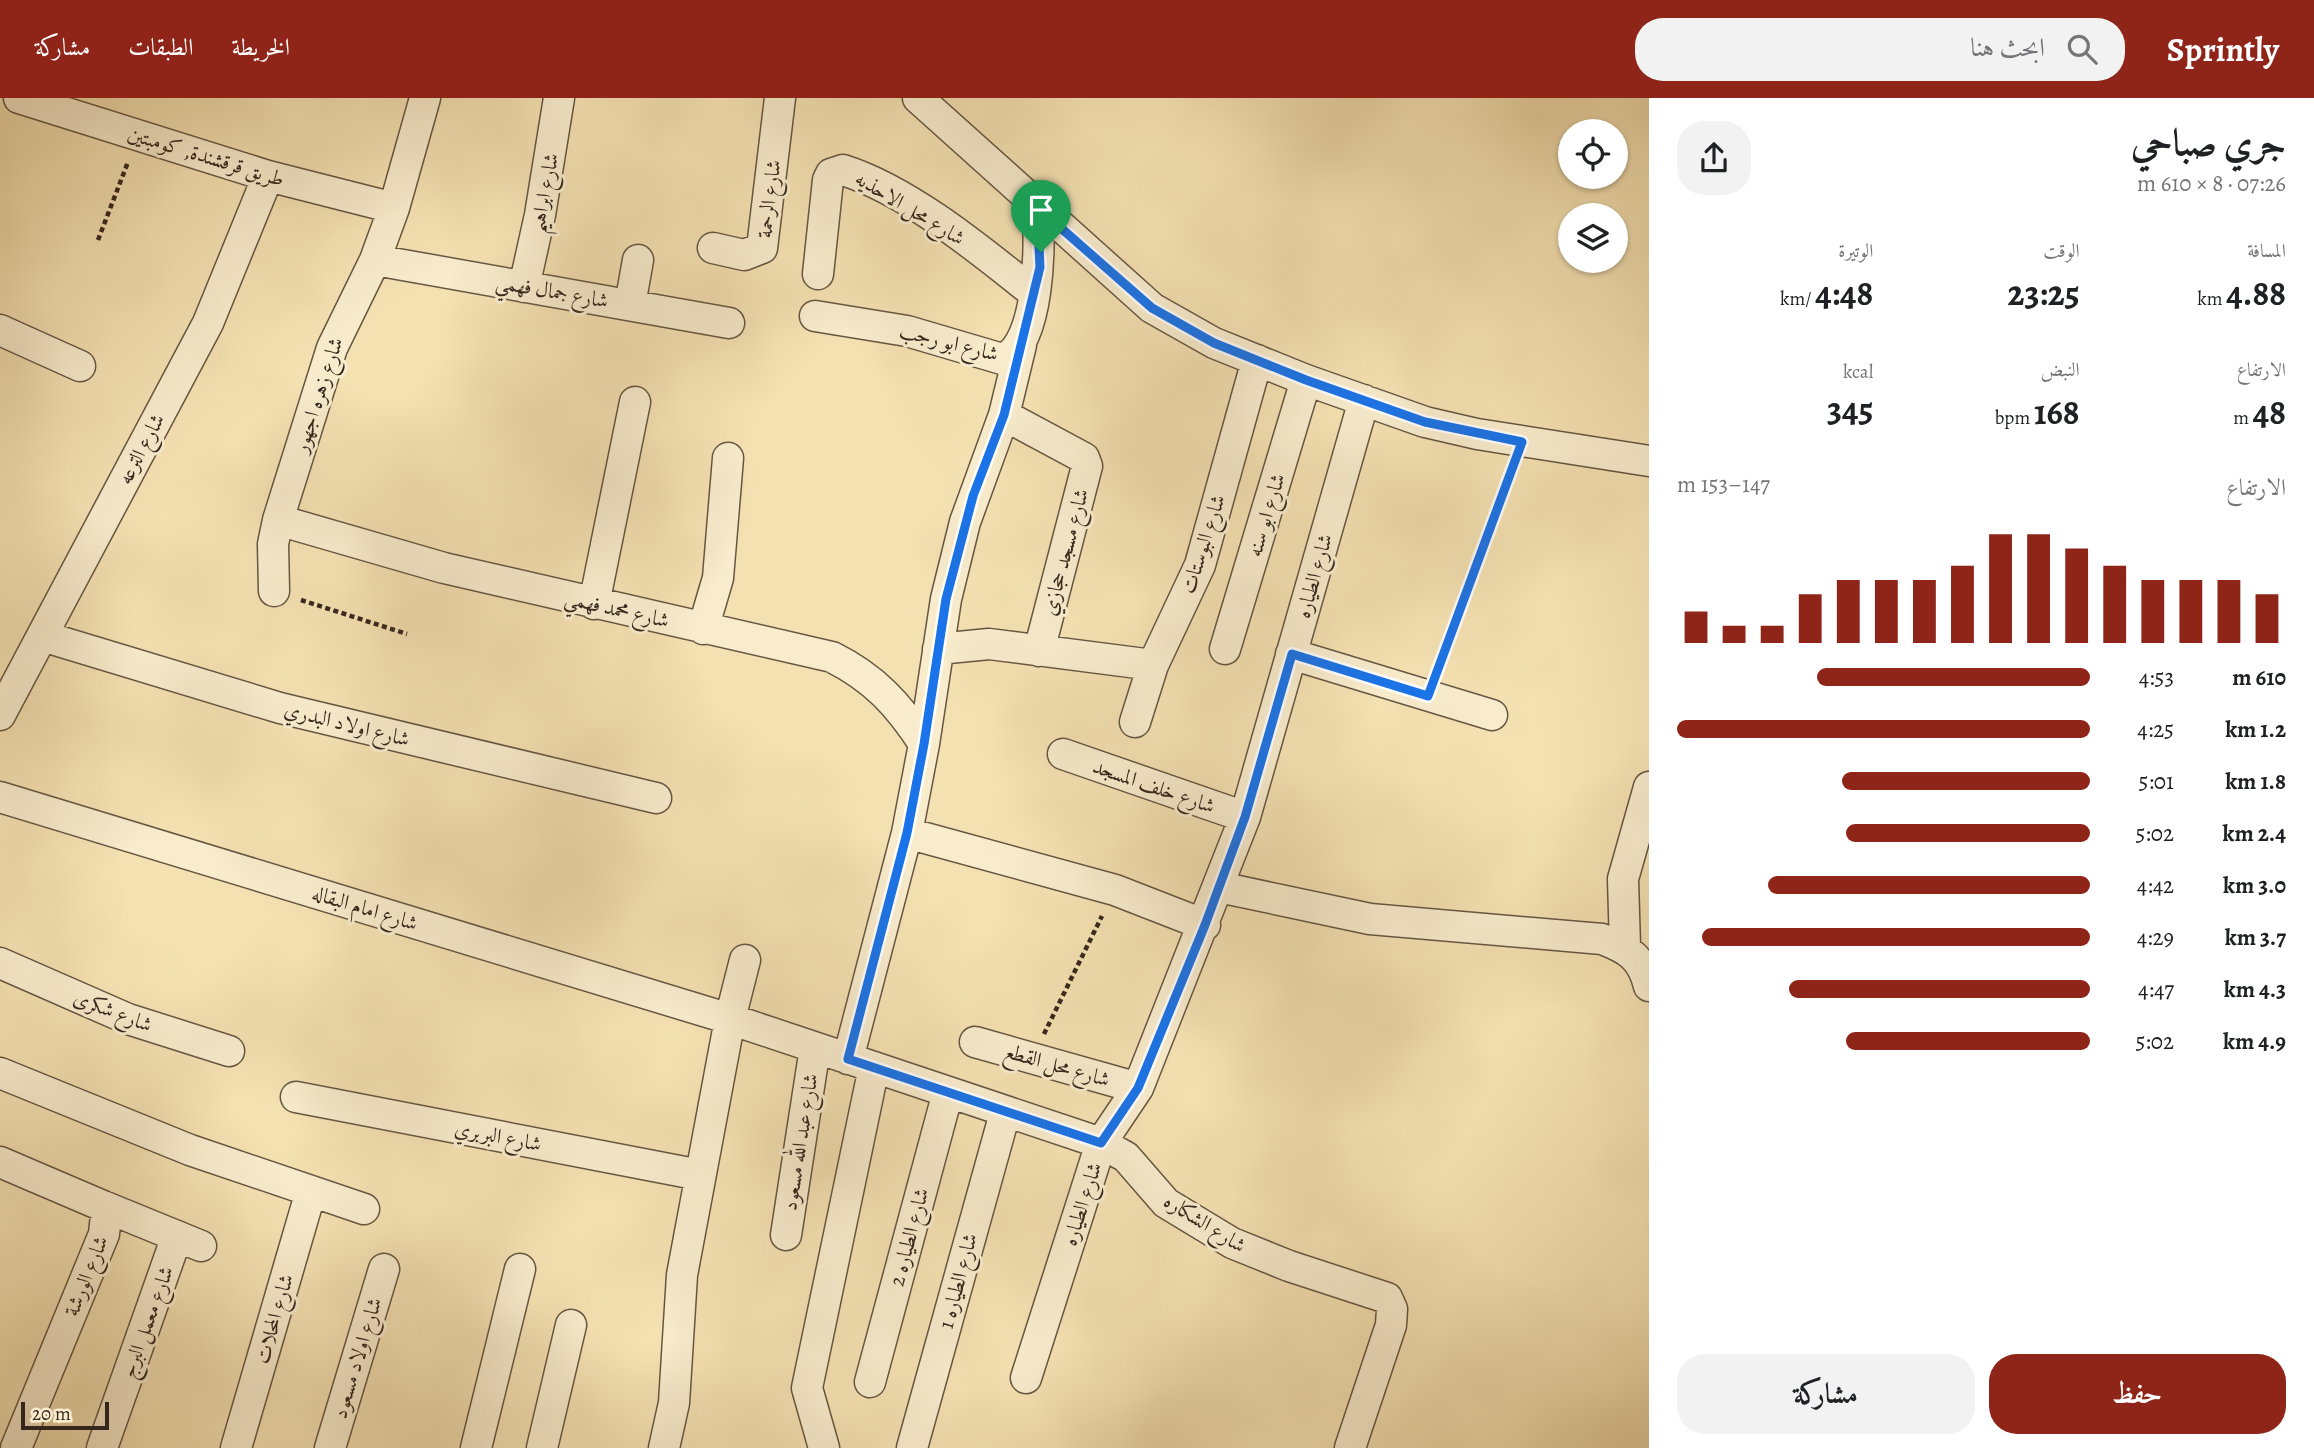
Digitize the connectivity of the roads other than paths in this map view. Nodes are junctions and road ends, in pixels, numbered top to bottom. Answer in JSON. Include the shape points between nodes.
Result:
{"nodes":[{"id":1,"x":19,"y":98,"type":"edge"},
{"id":2,"x":425,"y":98,"type":"edge"},
{"id":3,"x":559,"y":98,"type":"edge"},
{"id":4,"x":780,"y":98,"type":"edge"},
{"id":5,"x":918,"y":98,"type":"edge"},
{"id":6,"x":268,"y":176,"type":"junction"},
{"id":7,"x":1037,"y":207,"type":"junction"},
{"id":8,"x":394,"y":208,"type":"junction"},
{"id":9,"x":713,"y":248,"type":"dead end"},
{"id":10,"x":375,"y":260,"type":"junction"},
{"id":11,"x":638,"y":260,"type":"dead end"},
{"id":12,"x":818,"y":274,"type":"dead end"},
{"id":13,"x":524,"y":287,"type":"junction"},
{"id":14,"x":1034,"y":293,"type":"junction"},
{"id":15,"x":631,"y":305,"type":"junction"},
{"id":16,"x":815,"y":316,"type":"dead end"},
{"id":17,"x":729,"y":323,"type":"dead end"},
{"id":18,"x":0,"y":330,"type":"edge"},
{"id":19,"x":1021,"y":345,"type":"junction"},
{"id":20,"x":1256,"y":360,"type":"junction"},
{"id":21,"x":80,"y":366,"type":"dead end"},
{"id":22,"x":1306,"y":380,"type":"junction"},
{"id":23,"x":1364,"y":400,"type":"junction"},
{"id":24,"x":635,"y":402,"type":"dead end"},
{"id":25,"x":1004,"y":415,"type":"junction"},
{"id":26,"x":728,"y":458,"type":"dead end"},
{"id":27,"x":1649,"y":461,"type":"edge"},
{"id":28,"x":278,"y":520,"type":"junction"},
{"id":29,"x":274,"y":591,"type":"road end"},
{"id":30,"x":594,"y":604,"type":"junction"},
{"id":31,"x":703,"y":629,"type":"junction"},
{"id":32,"x":42,"y":636,"type":"junction"},
{"id":33,"x":938,"y":649,"type":"junction"},
{"id":34,"x":1225,"y":649,"type":"dead end"},
{"id":35,"x":1040,"y":652,"type":"junction"},
{"id":36,"x":1292,"y":654,"type":"junction"},
{"id":37,"x":1153,"y":665,"type":"junction"},
{"id":38,"x":0,"y":715,"type":"edge"},
{"id":39,"x":1492,"y":715,"type":"dead end"},
{"id":40,"x":1135,"y":722,"type":"dead end"},
{"id":41,"x":924,"y":744,"type":"junction"},
{"id":42,"x":1063,"y":754,"type":"dead end"},
{"id":43,"x":1649,"y":787,"type":"edge"},
{"id":44,"x":0,"y":797,"type":"edge"},
{"id":45,"x":656,"y":798,"type":"dead end"},
{"id":46,"x":1245,"y":817,"type":"junction"},
{"id":47,"x":907,"y":833,"type":"junction"},
{"id":48,"x":1219,"y":887,"type":"junction"},
{"id":49,"x":1205,"y":925,"type":"junction"},
{"id":50,"x":1625,"y":947,"type":"junction"},
{"id":51,"x":745,"y":960,"type":"dead end"},
{"id":52,"x":0,"y":964,"type":"edge"},
{"id":53,"x":1649,"y":986,"type":"edge"},
{"id":54,"x":730,"y":1019,"type":"junction"},
{"id":55,"x":975,"y":1042,"type":"dead end"},
{"id":56,"x":814,"y":1048,"type":"junction"},
{"id":57,"x":229,"y":1051,"type":"dead end"},
{"id":58,"x":861,"y":1063,"type":"junction"},
{"id":59,"x":0,"y":1073,"type":"edge"},
{"id":60,"x":1138,"y":1088,"type":"junction"},
{"id":61,"x":948,"y":1092,"type":"junction"},
{"id":62,"x":296,"y":1097,"type":"dead end"},
{"id":63,"x":1005,"y":1113,"type":"junction"},
{"id":64,"x":1101,"y":1143,"type":"junction"},
{"id":65,"x":0,"y":1162,"type":"edge"},
{"id":66,"x":699,"y":1175,"type":"junction"},
{"id":67,"x":311,"y":1191,"type":"junction"},
{"id":68,"x":103,"y":1206,"type":"junction"},
{"id":69,"x":364,"y":1209,"type":"dead end"},
{"id":70,"x":786,"y":1235,"type":"dead end"},
{"id":71,"x":384,"y":1269,"type":"dead end"},
{"id":72,"x":520,"y":1269,"type":"dead end"},
{"id":73,"x":571,"y":1325,"type":"dead end"},
{"id":74,"x":1026,"y":1378,"type":"dead end"},
{"id":75,"x":870,"y":1382,"type":"dead end"},
{"id":76,"x":16,"y":1448,"type":"edge"},
{"id":77,"x":102,"y":1448,"type":"edge"},
{"id":78,"x":236,"y":1448,"type":"edge"},
{"id":79,"x":330,"y":1448,"type":"edge"},
{"id":80,"x":476,"y":1448,"type":"edge"},
{"id":81,"x":542,"y":1448,"type":"edge"},
{"id":82,"x":664,"y":1448,"type":"edge"},
{"id":83,"x":824,"y":1448,"type":"edge"},
{"id":84,"x":912,"y":1448,"type":"edge"},
{"id":85,"x":1350,"y":1448,"type":"edge"}],
"edges":[{"from":1,"to":6,"type":"street","name":"طريق قرقشندة, كومبتين"},
{"from":2,"to":8,"type":"street","name":"شارع زهره اجهور"},
{"from":3,"to":13,"type":"street","name":"شارع ابراهيم"},
{"from":4,"to":9,"type":"street","name":"شارع الرحمة","via":[[762,248],[744,255]]},
{"from":5,"to":7,"type":"street"},
{"from":6,"to":8,"type":"street","name":"طريق قرقشندة, كومبتين"},
{"from":6,"to":32,"type":"street","name":"شارع الترعه","via":[[208,323]]},
{"from":7,"to":14,"type":"street","name":"شارع ابو رجب","via":[[1041,252]]},
{"from":7,"to":20,"type":"street","via":[[1152,308],[1214,343]]},
{"from":8,"to":10,"type":"street","name":"شارع زهره اجهور"},
{"from":10,"to":13,"type":"street","name":"شارع جمال فهمي"},
{"from":10,"to":28,"type":"street","name":"شارع زهره اجهور","via":[[332,348]]},
{"from":11,"to":15,"type":"street"},
{"from":12,"to":14,"type":"street","name":"شارع محل الاحذيه","via":[[828,180],[843,170],[915,206]]},
{"from":13,"to":15,"type":"street","name":"شارع جمال فهمي"},
{"from":14,"to":19,"type":"street","name":"شارع ابو رجب"},
{"from":15,"to":17,"type":"street","name":"شارع جمال فهمي"},
{"from":16,"to":19,"type":"street","name":"شارع ابو رجب","via":[[907,331],[1002,359]]},
{"from":18,"to":21,"type":"street"},
{"from":19,"to":25,"type":"street"},
{"from":20,"to":22,"type":"street"},
{"from":20,"to":37,"type":"street","name":"شارع البوستات","via":[[1200,565]]},
{"from":22,"to":23,"type":"street"},
{"from":22,"to":34,"type":"street","name":"شارع ابو سنه"},
{"from":23,"to":27,"type":"street","via":[[1425,422]]},
{"from":23,"to":36,"type":"street","name":"شارع الطياره"},
{"from":24,"to":30,"type":"street"},
{"from":25,"to":33,"type":"street","via":[[965,522]]},
{"from":25,"to":35,"type":"street","name":"شارع مسجد حجازي","via":[[1084,458],[1087,466]]},
{"from":26,"to":31,"type":"street","via":[[718,578]]},
{"from":28,"to":29,"type":"street","name":"شارع زهره اجهور","via":[[273,544]]},
{"from":28,"to":30,"type":"street","name":"شارع محمد فهمي","via":[[444,568]]},
{"from":30,"to":31,"type":"street","name":"شارع محمد فهمي"},
{"from":31,"to":41,"type":"street","name":"شارع محمد فهمي","via":[[832,657],[861,672],[887,692]]},
{"from":32,"to":38,"type":"street","name":"شارع الترعه"},
{"from":32,"to":45,"type":"street","name":"شارع اولاد البدري","via":[[280,708]]},
{"from":33,"to":35,"type":"street","via":[[989,644]]},
{"from":33,"to":41,"type":"street"},
{"from":35,"to":37,"type":"street"},
{"from":36,"to":39,"type":"street"},
{"from":36,"to":46,"type":"street","name":"شارع الطياره"},
{"from":37,"to":40,"type":"street","name":"شارع البوستات"},
{"from":41,"to":47,"type":"street"},
{"from":42,"to":46,"type":"street","name":"شارع خلف المسجد"},
{"from":43,"to":50,"type":"street","via":[[1623,879]]},
{"from":44,"to":54,"type":"street","name":"شارع امام البقاله"},
{"from":46,"to":48,"type":"street","name":"شارع الطياره"},
{"from":47,"to":49,"type":"street","via":[[1115,890]]},
{"from":47,"to":58,"type":"street"},
{"from":48,"to":49,"type":"street","name":"شارع الطياره"},
{"from":48,"to":50,"type":"street","via":[[1370,919],[1602,939]]},
{"from":49,"to":60,"type":"street","name":"شارع الطياره"},
{"from":50,"to":53,"type":"street","via":[[1640,960]]},
{"from":51,"to":54,"type":"street"},
{"from":52,"to":57,"type":"street","name":"شارع شكرى","via":[[128,1019]]},
{"from":54,"to":56,"type":"street","name":"شارع الشكاره"},
{"from":54,"to":66,"type":"street"},
{"from":55,"to":60,"type":"street","name":"شارع محل القطع"},
{"from":56,"to":58,"type":"street","name":"شارع الشكاره"},
{"from":56,"to":70,"type":"street","name":"شارع عبد الله مسعود"},
{"from":58,"to":61,"type":"street","name":"شارع الشكاره"},
{"from":58,"to":83,"type":"street","via":[[807,1388]]},
{"from":59,"to":67,"type":"street","via":[[190,1150]]},
{"from":60,"to":64,"type":"street","name":"شارع الطياره"},
{"from":61,"to":63,"type":"street","name":"شارع الشكاره"},
{"from":61,"to":75,"type":"street","name":"شارع الطياره 2"},
{"from":62,"to":66,"type":"street","name":"شارع البربري"},
{"from":63,"to":64,"type":"street","name":"شارع الشكاره"},
{"from":63,"to":84,"type":"street","name":"شارع الطياره 1"},
{"from":64,"to":74,"type":"street","name":"شارع الطياره"},
{"from":64,"to":85,"type":"street","name":"شارع الشكاره","via":[[1126,1157],[1166,1203],[1232,1243],[1388,1298],[1391,1325]]},
{"from":65,"to":68,"type":"street","name":"شارع الورشة"},
{"from":66,"to":82,"type":"street","via":[[682,1275],[674,1403]]},
{"from":67,"to":69,"type":"street"},
{"from":67,"to":78,"type":"street","name":"شارع المحلات"},
{"from":68,"to":76,"type":"street","name":"شارع الورشة","via":[[104,1234]]},
{"from":68,"to":77,"type":"street","name":"شارع معمل البرج","via":[[189,1241]]},
{"from":71,"to":79,"type":"street","name":"شارع اولاد مسعود"},
{"from":72,"to":80,"type":"street"},
{"from":73,"to":81,"type":"street"}]}
